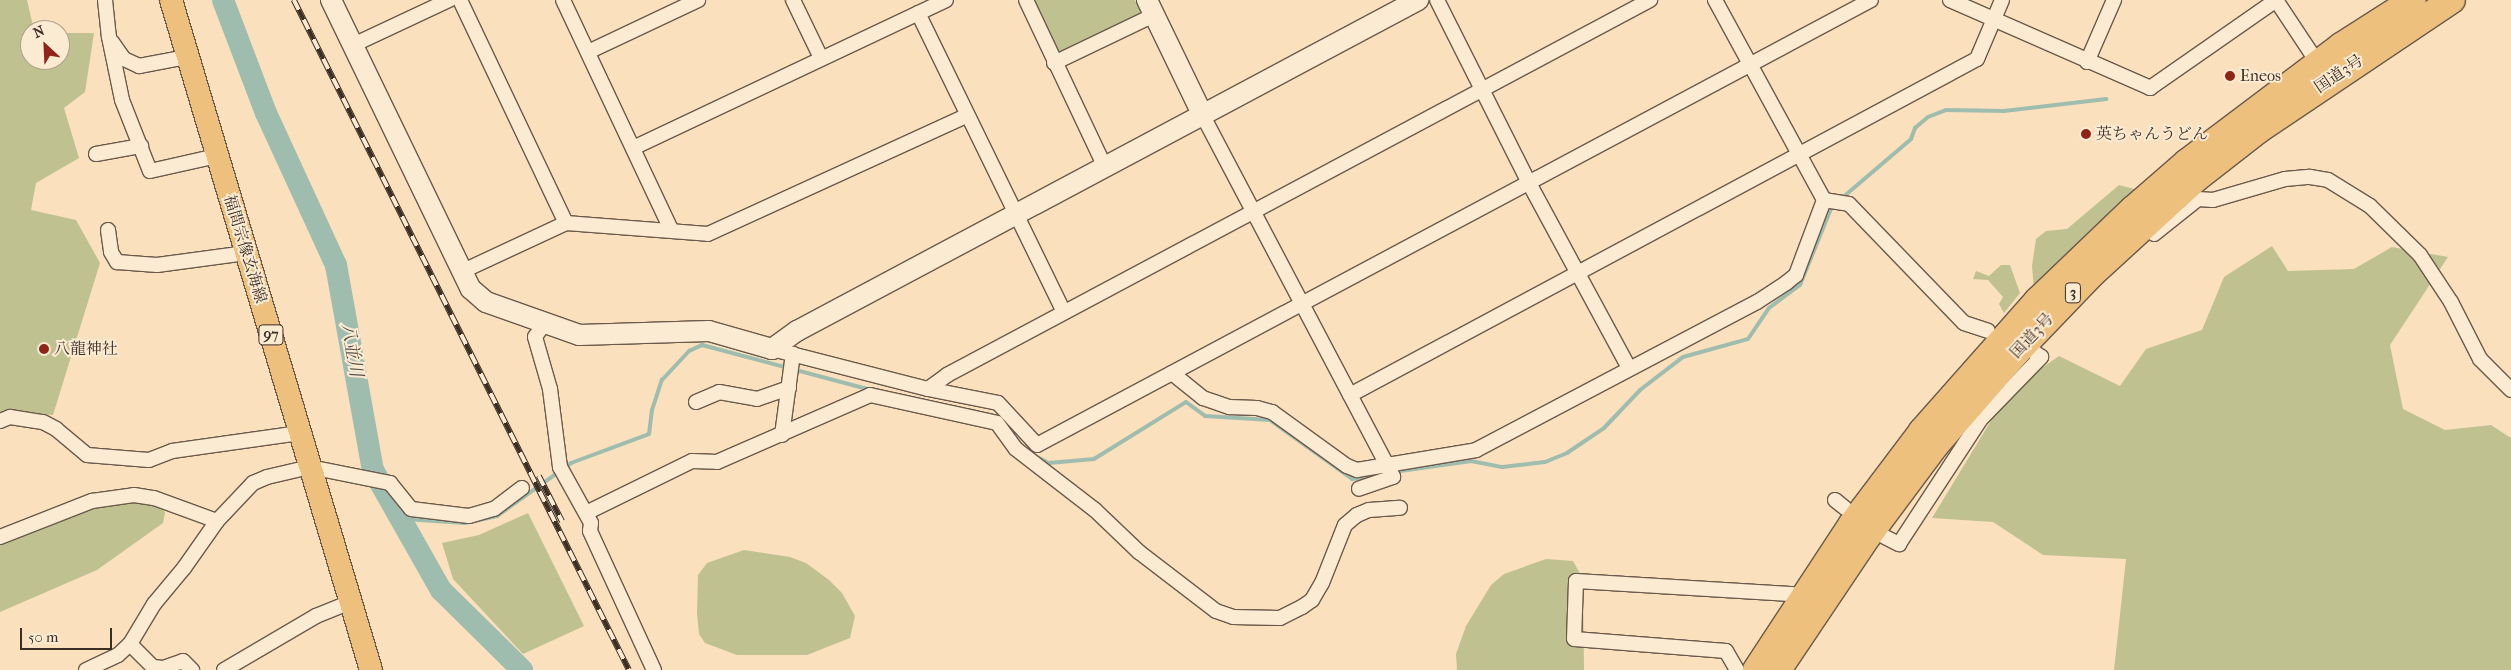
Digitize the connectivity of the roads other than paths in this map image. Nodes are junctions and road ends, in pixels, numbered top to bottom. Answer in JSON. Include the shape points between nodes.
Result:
{"nodes":[{"id":1,"x":105,"y":0,"type":"edge"},
{"id":2,"x":171,"y":0,"type":"edge"},
{"id":3,"x":331,"y":0,"type":"edge"},
{"id":4,"x":449,"y":0,"type":"edge"},
{"id":5,"x":460,"y":0,"type":"edge"},
{"id":6,"x":563,"y":0,"type":"edge"},
{"id":7,"x":698,"y":0,"type":"edge"},
{"id":8,"x":794,"y":0,"type":"edge"},
{"id":9,"x":946,"y":0,"type":"edge"},
{"id":10,"x":1026,"y":0,"type":"edge"},
{"id":11,"x":1418,"y":0,"type":"edge"},
{"id":12,"x":1438,"y":0,"type":"edge"},
{"id":13,"x":1650,"y":0,"type":"edge"},
{"id":14,"x":1715,"y":0,"type":"edge"},
{"id":15,"x":1871,"y":0,"type":"edge"},
{"id":16,"x":1950,"y":0,"type":"edge"},
{"id":17,"x":2002,"y":0,"type":"edge"},
{"id":18,"x":2114,"y":0,"type":"edge"},
{"id":19,"x":2276,"y":0,"type":"edge"},
{"id":20,"x":2412,"y":0,"type":"edge"},
{"id":21,"x":2452,"y":0,"type":"edge"},
{"id":22,"x":1151,"y":8,"type":"edge"},
{"id":23,"x":918,"y":13,"type":"junction"},
{"id":24,"x":1994,"y":20,"type":"junction"},
{"id":25,"x":109,"y":37,"type":"junction"},
{"id":26,"x":353,"y":45,"type":"junction"},
{"id":27,"x":588,"y":52,"type":"junction"},
{"id":28,"x":187,"y":57,"type":"junction"},
{"id":29,"x":821,"y":58,"type":"junction"},
{"id":30,"x":2087,"y":62,"type":"junction"},
{"id":31,"x":1054,"y":63,"type":"junction"},
{"id":32,"x":1750,"y":64,"type":"junction"},
{"id":33,"x":2325,"y":71,"type":"junction"},
{"id":34,"x":1481,"y":90,"type":"junction"},
{"id":35,"x":966,"y":116,"type":"junction"},
{"id":36,"x":1203,"y":116,"type":"junction"},
{"id":37,"x":140,"y":146,"type":"junction"},
{"id":38,"x":633,"y":148,"type":"junction"},
{"id":39,"x":96,"y":154,"type":"dead end"},
{"id":40,"x":217,"y":156,"type":"junction"},
{"id":41,"x":1798,"y":157,"type":"junction"},
{"id":42,"x":1104,"y":167,"type":"junction"},
{"id":43,"x":1529,"y":183,"type":"junction"},
{"id":44,"x":1824,"y":200,"type":"junction"},
{"id":45,"x":1253,"y":211,"type":"junction"},
{"id":46,"x":1014,"y":215,"type":"junction"},
{"id":47,"x":566,"y":222,"type":"junction"},
{"id":48,"x":108,"y":230,"type":"dead end"},
{"id":49,"x":671,"y":230,"type":"junction"},
{"id":50,"x":246,"y":253,"type":"junction"},
{"id":51,"x":463,"y":271,"type":"junction"},
{"id":52,"x":1579,"y":273,"type":"junction"},
{"id":53,"x":1300,"y":304,"type":"junction"},
{"id":54,"x":1064,"y":312,"type":"junction"},
{"id":55,"x":2053,"y":314,"type":"junction"},
{"id":56,"x":545,"y":324,"type":"junction"},
{"id":57,"x":1988,"y":331,"type":"dead end"},
{"id":58,"x":772,"y":349,"type":"junction"},
{"id":59,"x":2034,"y":352,"type":"dead end"},
{"id":60,"x":793,"y":354,"type":"junction"},
{"id":61,"x":1629,"y":368,"type":"junction"},
{"id":62,"x":1172,"y":373,"type":"junction"},
{"id":63,"x":788,"y":388,"type":"junction"},
{"id":64,"x":928,"y":389,"type":"junction"},
{"id":65,"x":2511,"y":390,"type":"edge"},
{"id":66,"x":1350,"y":396,"type":"junction"},
{"id":67,"x":696,"y":402,"type":"dead end"},
{"id":68,"x":0,"y":421,"type":"edge"},
{"id":69,"x":300,"y":433,"type":"junction"},
{"id":70,"x":782,"y":435,"type":"junction"},
{"id":71,"x":1033,"y":440,"type":"junction"},
{"id":72,"x":1022,"y":453,"type":"junction"},
{"id":73,"x":1386,"y":463,"type":"junction"},
{"id":74,"x":310,"y":467,"type":"junction"},
{"id":75,"x":522,"y":488,"type":"dead end"},
{"id":76,"x":1359,"y":489,"type":"dead end"},
{"id":77,"x":1400,"y":508,"type":"dead end"},
{"id":78,"x":586,"y":513,"type":"junction"},
{"id":79,"x":217,"y":521,"type":"junction"},
{"id":80,"x":1885,"y":537,"type":"dead end"},
{"id":81,"x":0,"y":538,"type":"edge"},
{"id":82,"x":1804,"y":595,"type":"junction"},
{"id":83,"x":351,"y":602,"type":"junction"},
{"id":84,"x":130,"y":644,"type":"junction"},
{"id":85,"x":241,"y":666,"type":"edge"},
{"id":86,"x":86,"y":670,"type":"edge"},
{"id":87,"x":192,"y":670,"type":"edge"},
{"id":88,"x":224,"y":670,"type":"edge"},
{"id":89,"x":371,"y":670,"type":"edge"},
{"id":90,"x":654,"y":670,"type":"edge"},
{"id":91,"x":1737,"y":670,"type":"edge"},
{"id":92,"x":1756,"y":670,"type":"edge"},
{"id":93,"x":1778,"y":670,"type":"edge"}],
"edges":[{"from":1,"to":25,"type":"street"},
{"from":2,"to":28,"type":"main road","name":"福間宗像玄海線","number":"97"},
{"from":3,"to":26,"type":"street"},
{"from":4,"to":26,"type":"street"},
{"from":5,"to":47,"type":"street"},
{"from":6,"to":27,"type":"street"},
{"from":7,"to":27,"type":"street"},
{"from":8,"to":29,"type":"street"},
{"from":9,"to":23,"type":"street"},
{"from":10,"to":31,"type":"street"},
{"from":11,"to":36,"type":"street"},
{"from":12,"to":34,"type":"street"},
{"from":13,"to":34,"type":"street"},
{"from":14,"to":32,"type":"street"},
{"from":15,"to":32,"type":"street"},
{"from":16,"to":24,"type":"street"},
{"from":17,"to":24,"type":"street"},
{"from":18,"to":30,"type":"street"},
{"from":19,"to":30,"type":"street","via":[[2150,88]]},
{"from":19,"to":33,"type":"street"},
{"from":20,"to":33,"type":"highway","name":"国道3号","number":"3"},
{"from":21,"to":33,"type":"highway","name":"国道3号","number":"3"},
{"from":22,"to":31,"type":"street"},
{"from":22,"to":36,"type":"street"},
{"from":23,"to":29,"type":"street"},
{"from":23,"to":35,"type":"street"},
{"from":24,"to":30,"type":"street"},
{"from":24,"to":41,"type":"street","via":[[1977,59]]},
{"from":25,"to":28,"type":"street","via":[[124,59],[139,66]]},
{"from":25,"to":37,"type":"street","via":[[122,100]]},
{"from":26,"to":51,"type":"street"},
{"from":27,"to":38,"type":"street"},
{"from":28,"to":40,"type":"main road","name":"福間宗像玄海線","number":"97"},
{"from":29,"to":38,"type":"street"},
{"from":31,"to":42,"type":"street"},
{"from":32,"to":41,"type":"street"},
{"from":32,"to":43,"type":"street"},
{"from":33,"to":55,"type":"highway","name":"国道3号","number":"3","via":[[2197,178]]},
{"from":33,"to":82,"type":"highway","name":"国道3号","number":"3","via":[[2187,162],[2133,208],[2037,301],[1922,431],[1852,524]]},
{"from":34,"to":43,"type":"street"},
{"from":34,"to":45,"type":"street"},
{"from":35,"to":46,"type":"street"},
{"from":35,"to":49,"type":"street","via":[[722,229],[708,234]]},
{"from":36,"to":42,"type":"street"},
{"from":36,"to":45,"type":"street"},
{"from":37,"to":39,"type":"street"},
{"from":37,"to":40,"type":"street","via":[[150,171]]},
{"from":38,"to":49,"type":"street"},
{"from":40,"to":50,"type":"main road","name":"福間宗像玄海線","number":"97"},
{"from":41,"to":44,"type":"street"},
{"from":41,"to":52,"type":"street"},
{"from":42,"to":46,"type":"street"},
{"from":43,"to":52,"type":"street"},
{"from":43,"to":53,"type":"street"},
{"from":44,"to":57,"type":"street","via":[[1849,204],[1964,323]]},
{"from":44,"to":61,"type":"street","via":[[1796,275],[1757,302]]},
{"from":45,"to":53,"type":"street"},
{"from":45,"to":54,"type":"street"},
{"from":46,"to":54,"type":"street"},
{"from":46,"to":58,"type":"street","via":[[797,331]]},
{"from":47,"to":49,"type":"street"},
{"from":47,"to":51,"type":"street"},
{"from":48,"to":50,"type":"street","via":[[111,252],[117,262],[157,265]]},
{"from":50,"to":69,"type":"main road","name":"福間宗像玄海線","number":"97"},
{"from":51,"to":56,"type":"street","via":[[471,289],[486,302]]},
{"from":52,"to":61,"type":"street"},
{"from":52,"to":66,"type":"street"},
{"from":53,"to":62,"type":"street"},
{"from":53,"to":66,"type":"street"},
{"from":54,"to":64,"type":"street","via":[[947,374]]},
{"from":55,"to":65,"type":"street","via":[[2079,303],[2106,272],[2198,199],[2213,200],[2268,182],[2310,177],[2328,180],[2345,189],[2399,232],[2420,255],[2487,369]]},
{"from":55,"to":93,"type":"highway","name":"国道3号","number":"3","via":[[1935,446],[1868,536]]},
{"from":56,"to":58,"type":"street","via":[[579,334],[709,330]]},
{"from":56,"to":78,"type":"street","via":[[535,337],[550,389],[560,467]]},
{"from":58,"to":60,"type":"street"},
{"from":59,"to":80,"type":"street","via":[[2041,357],[1980,420],[1899,544]]},
{"from":60,"to":63,"type":"street"},
{"from":60,"to":64,"type":"street"},
{"from":61,"to":73,"type":"street","via":[[1476,450]]},
{"from":62,"to":71,"type":"street","via":[[1037,445]]},
{"from":62,"to":73,"type":"street","via":[[1203,398],[1229,408],[1257,408],[1272,412],[1347,466],[1357,470]]},
{"from":63,"to":67,"type":"street","via":[[757,400],[719,392]]},
{"from":63,"to":70,"type":"street"},
{"from":64,"to":71,"type":"street","via":[[998,403]]},
{"from":66,"to":73,"type":"street"},
{"from":68,"to":69,"type":"street","via":[[10,417],[43,422],[87,455],[149,460],[172,451]]},
{"from":69,"to":74,"type":"main road","name":"福間宗像玄海線","number":"97"},
{"from":70,"to":72,"type":"street","via":[[870,395],[997,424]]},
{"from":70,"to":78,"type":"street","via":[[717,462],[692,461]]},
{"from":71,"to":72,"type":"street"},
{"from":72,"to":77,"type":"street","via":[[1095,510],[1154,564],[1216,611],[1248,620],[1280,618],[1312,600],[1345,525],[1369,510]]},
{"from":73,"to":76,"type":"street","via":[[1393,477]]},
{"from":74,"to":75,"type":"street","via":[[390,484],[411,509],[469,516],[494,509]]},
{"from":74,"to":79,"type":"street","via":[[254,483]]},
{"from":74,"to":83,"type":"main road","name":"福間宗像玄海線","number":"97"},
{"from":78,"to":90,"type":"street","via":[[591,523],[590,532]]},
{"from":79,"to":81,"type":"street","via":[[154,498],[134,495],[92,501]]},
{"from":79,"to":84,"type":"street","via":[[154,604]]},
{"from":82,"to":91,"type":"street","via":[[1576,581],[1574,639],[1726,651]]},
{"from":82,"to":92,"type":"highway","name":"国道3号","number":"3"},
{"from":83,"to":85,"type":"street","via":[[316,616]]},
{"from":83,"to":89,"type":"main road","name":"福間宗像玄海線","number":"97"},
{"from":84,"to":86,"type":"street","via":[[118,655]]},
{"from":84,"to":87,"type":"street","via":[[153,667],[163,668],[183,661]]},
{"from":85,"to":88,"type":"street"}]}
